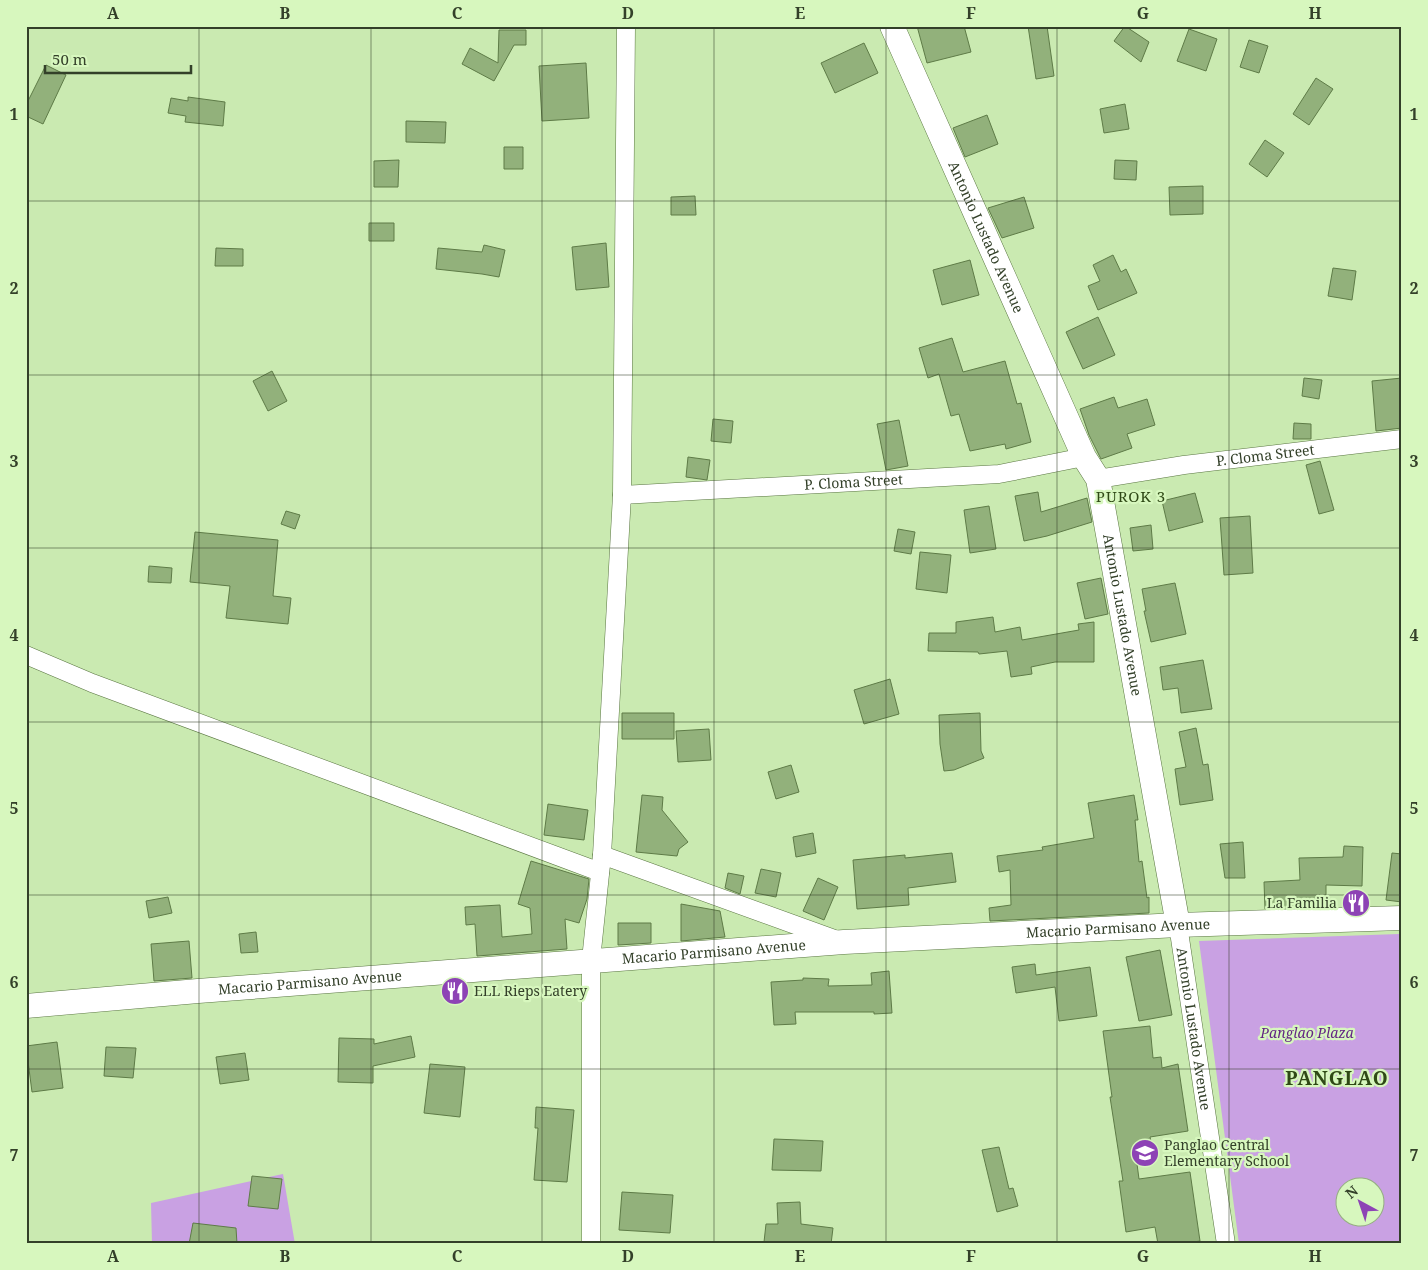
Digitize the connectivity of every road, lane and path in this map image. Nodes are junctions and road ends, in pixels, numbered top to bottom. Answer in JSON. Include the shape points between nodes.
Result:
{"nodes":[{"id":1,"x":626,"y":26,"type":"edge"},
{"id":2,"x":892,"y":26,"type":"edge"},
{"id":3,"x":1402,"y":439,"type":"edge"},
{"id":4,"x":1084,"y":457,"type":"junction"},
{"id":5,"x":1098,"y":479,"type":"junction"},
{"id":6,"x":622,"y":496,"type":"junction"},
{"id":7,"x":26,"y":655,"type":"edge"},
{"id":8,"x":601,"y":863,"type":"junction"},
{"id":9,"x":1402,"y":918,"type":"edge"},
{"id":10,"x":1178,"y":925,"type":"junction"},
{"id":11,"x":844,"y":942,"type":"junction"},
{"id":12,"x":591,"y":960,"type":"junction"},
{"id":13,"x":26,"y":1006,"type":"edge"},
{"id":14,"x":591,"y":1244,"type":"edge"},
{"id":15,"x":1226,"y":1244,"type":"edge"}],
"edges":[{"from":1,"to":6,"type":"street"},
{"from":2,"to":4,"type":"street","name":"Antonio Lustado Avenue"},
{"from":3,"to":5,"type":"street","name":"P. Cloma Street","via":[[1184,465]]},
{"from":4,"to":5,"type":"street","name":"Antonio Lustado Avenue"},
{"from":4,"to":6,"type":"street","name":"P. Cloma Street","via":[[999,474]]},
{"from":5,"to":10,"type":"street","name":"Antonio Lustado Avenue"},
{"from":6,"to":8,"type":"street"},
{"from":7,"to":8,"type":"street","via":[[101,686]]},
{"from":8,"to":11,"type":"street"},
{"from":8,"to":12,"type":"street"},
{"from":9,"to":10,"type":"street","name":"Macario Parmisano Avenue"},
{"from":10,"to":11,"type":"street","name":"Macario Parmisano Avenue"},
{"from":10,"to":15,"type":"street","name":"Antonio Lustado Avenue"},
{"from":11,"to":12,"type":"street","name":"Macario Parmisano Avenue"},
{"from":12,"to":13,"type":"street","name":"Macario Parmisano Avenue"},
{"from":12,"to":14,"type":"street"}]}
